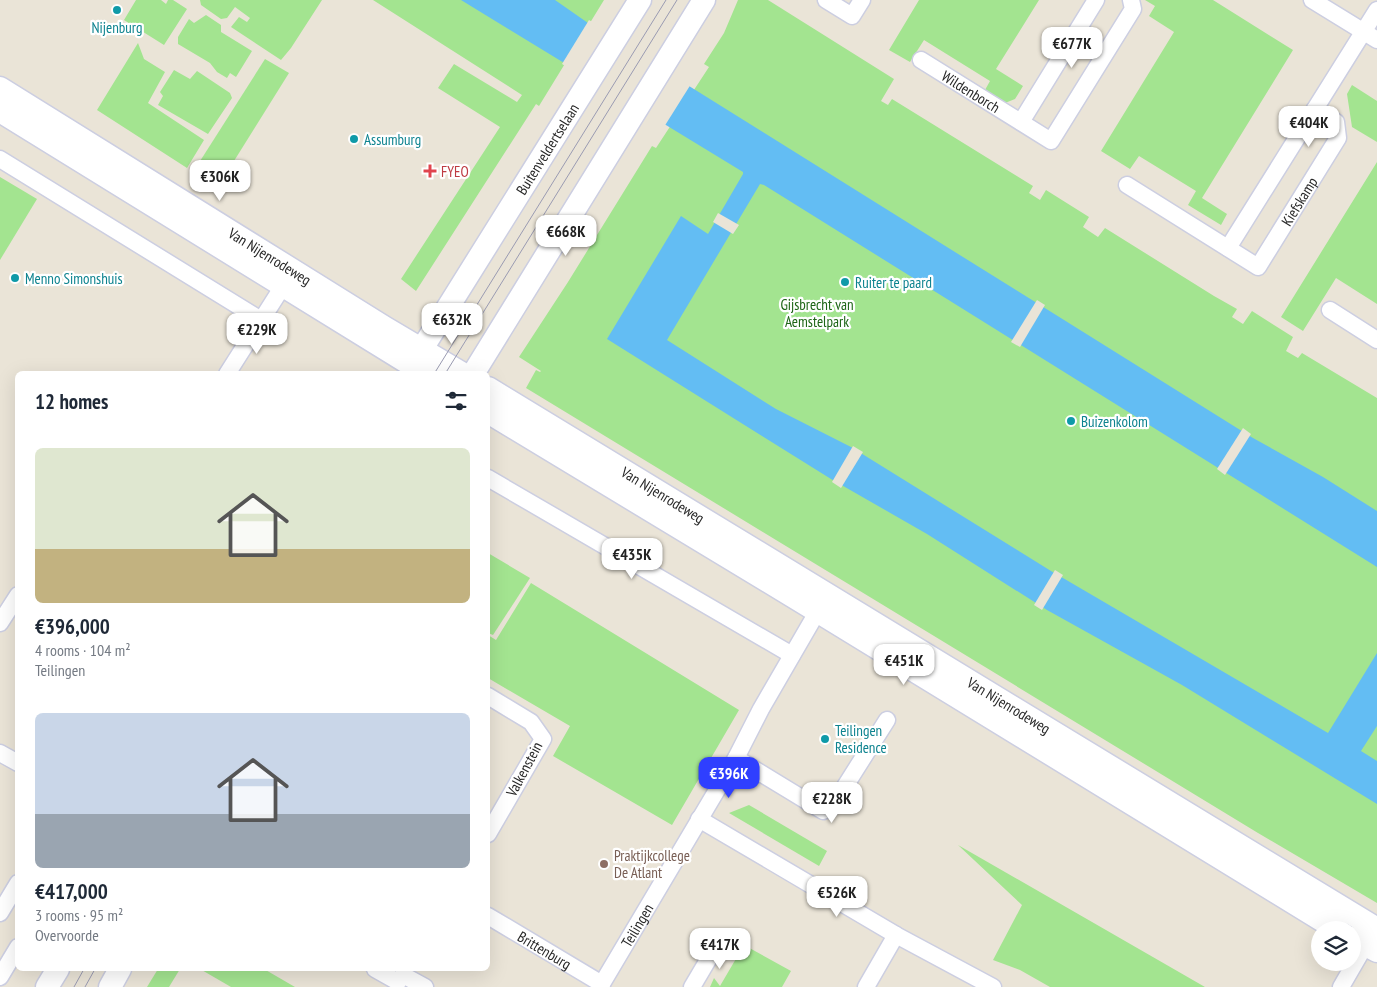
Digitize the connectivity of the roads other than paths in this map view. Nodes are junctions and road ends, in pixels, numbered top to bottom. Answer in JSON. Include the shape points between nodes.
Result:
{"nodes":[{"id":1,"x":640,"y":0,"type":"edge"},
{"id":2,"x":704,"y":0,"type":"edge"},
{"id":3,"x":826,"y":0,"type":"edge"},
{"id":4,"x":862,"y":0,"type":"edge"},
{"id":5,"x":1096,"y":0,"type":"edge"},
{"id":6,"x":1130,"y":0,"type":"edge"},
{"id":7,"x":1312,"y":0,"type":"edge"},
{"id":8,"x":1377,"y":10,"type":"edge"},
{"id":9,"x":1370,"y":36,"type":"edge"},
{"id":10,"x":921,"y":60,"type":"dead end"},
{"id":11,"x":0,"y":88,"type":"edge"},
{"id":12,"x":0,"y":110,"type":"edge"},
{"id":13,"x":1315,"y":110,"type":"junction"},
{"id":14,"x":1021,"y":122,"type":"junction"},
{"id":15,"x":0,"y":158,"type":"edge"},
{"id":16,"x":1128,"y":186,"type":"dead end"},
{"id":17,"x":1228,"y":248,"type":"junction"},
{"id":18,"x":283,"y":286,"type":"junction"},
{"id":19,"x":1330,"y":310,"type":"dead end"},
{"id":20,"x":261,"y":320,"type":"junction"},
{"id":21,"x":1377,"y":340,"type":"edge"},
{"id":22,"x":416,"y":365,"type":"edge"},
{"id":23,"x":229,"y":371,"type":"edge"},
{"id":24,"x":447,"y":371,"type":"edge"},
{"id":25,"x":475,"y":371,"type":"edge"},
{"id":26,"x":490,"y":389,"type":"edge"},
{"id":27,"x":490,"y":413,"type":"edge"},
{"id":28,"x":490,"y":479,"type":"edge"},
{"id":29,"x":15,"y":600,"type":"edge"},
{"id":30,"x":823,"y":603,"type":"junction"},
{"id":31,"x":0,"y":623,"type":"edge"},
{"id":32,"x":792,"y":655,"type":"junction"},
{"id":33,"x":490,"y":697,"type":"edge"},
{"id":34,"x":887,"y":720,"type":"dead end"},
{"id":35,"x":0,"y":753,"type":"edge"},
{"id":36,"x":736,"y":758,"type":"junction"},
{"id":37,"x":15,"y":761,"type":"edge"},
{"id":38,"x":699,"y":819,"type":"junction"},
{"id":39,"x":490,"y":831,"type":"edge"},
{"id":40,"x":15,"y":888,"type":"edge"},
{"id":41,"x":0,"y":913,"type":"edge"},
{"id":42,"x":490,"y":917,"type":"edge"},
{"id":43,"x":1324,"y":921,"type":"edge"},
{"id":44,"x":896,"y":935,"type":"junction"},
{"id":45,"x":721,"y":938,"type":"dead end"},
{"id":46,"x":1370,"y":938,"type":"edge"},
{"id":47,"x":15,"y":952,"type":"edge"},
{"id":48,"x":57,"y":971,"type":"edge"},
{"id":49,"x":119,"y":971,"type":"edge"},
{"id":50,"x":381,"y":971,"type":"edge"},
{"id":51,"x":0,"y":977,"type":"edge"},
{"id":52,"x":401,"y":978,"type":"edge"},
{"id":53,"x":601,"y":985,"type":"edge"},
{"id":54,"x":48,"y":987,"type":"edge"},
{"id":55,"x":110,"y":987,"type":"edge"},
{"id":56,"x":425,"y":987,"type":"edge"},
{"id":57,"x":692,"y":987,"type":"edge"},
{"id":58,"x":866,"y":987,"type":"edge"},
{"id":59,"x":993,"y":987,"type":"edge"},
{"id":60,"x":1341,"y":987,"type":"edge"}],
"edges":[{"from":1,"to":22,"type":"main road","name":"Buitenveldertselaan"},
{"from":2,"to":25,"type":"main road"},
{"from":3,"to":4,"type":"street","via":[[852,16]]},
{"from":5,"to":14,"type":"street"},
{"from":6,"to":14,"type":"street","name":"Wildenborch","via":[[1133,9],[1051,141]]},
{"from":7,"to":9,"type":"street"},
{"from":8,"to":9,"type":"street"},
{"from":9,"to":13,"type":"street"},
{"from":10,"to":14,"type":"street","name":"Wildenborch"},
{"from":11,"to":22,"type":"main road","name":"Van Nijenrodeweg"},
{"from":12,"to":18,"type":"main road","name":"Van Nijenrodeweg"},
{"from":13,"to":17,"type":"street"},
{"from":13,"to":17,"type":"street","name":"Kiefskamp","via":[[1336,122],[1338,138],[1258,267]]},
{"from":15,"to":20,"type":"street"},
{"from":16,"to":17,"type":"street","name":"Kiefskamp"},
{"from":18,"to":20,"type":"street"},
{"from":18,"to":22,"type":"main road","name":"Van Nijenrodeweg"},
{"from":19,"to":21,"type":"street"},
{"from":20,"to":23,"type":"street"},
{"from":22,"to":24,"type":"main road","name":"Van Nijenrodeweg"},
{"from":26,"to":30,"type":"main road","name":"Van Nijenrodeweg"},
{"from":27,"to":30,"type":"main road","name":"Van Nijenrodeweg"},
{"from":28,"to":32,"type":"street"},
{"from":29,"to":31,"type":"street"},
{"from":30,"to":32,"type":"street","name":"Teilingen"},
{"from":30,"to":43,"type":"main road","name":"Van Nijenrodeweg"},
{"from":30,"to":46,"type":"main road","name":"Van Nijenrodeweg"},
{"from":32,"to":36,"type":"street","name":"Teilingen"},
{"from":33,"to":39,"type":"street","name":"Valkenstein","via":[[531,722],[543,739]]},
{"from":34,"to":36,"type":"street","via":[[832,807],[823,811]]},
{"from":35,"to":37,"type":"street"},
{"from":36,"to":38,"type":"street","name":"Teilingen"},
{"from":38,"to":44,"type":"street"},
{"from":38,"to":53,"type":"street","name":"Teilingen"},
{"from":40,"to":41,"type":"street"},
{"from":42,"to":53,"type":"street","name":"Brittenburg"},
{"from":44,"to":58,"type":"street"},
{"from":44,"to":59,"type":"street"},
{"from":45,"to":57,"type":"street"},
{"from":46,"to":60,"type":"street"},
{"from":47,"to":51,"type":"street"},
{"from":48,"to":54,"type":"main road"},
{"from":49,"to":55,"type":"main road"},
{"from":50,"to":52,"type":"street"},
{"from":52,"to":56,"type":"street"}]}
